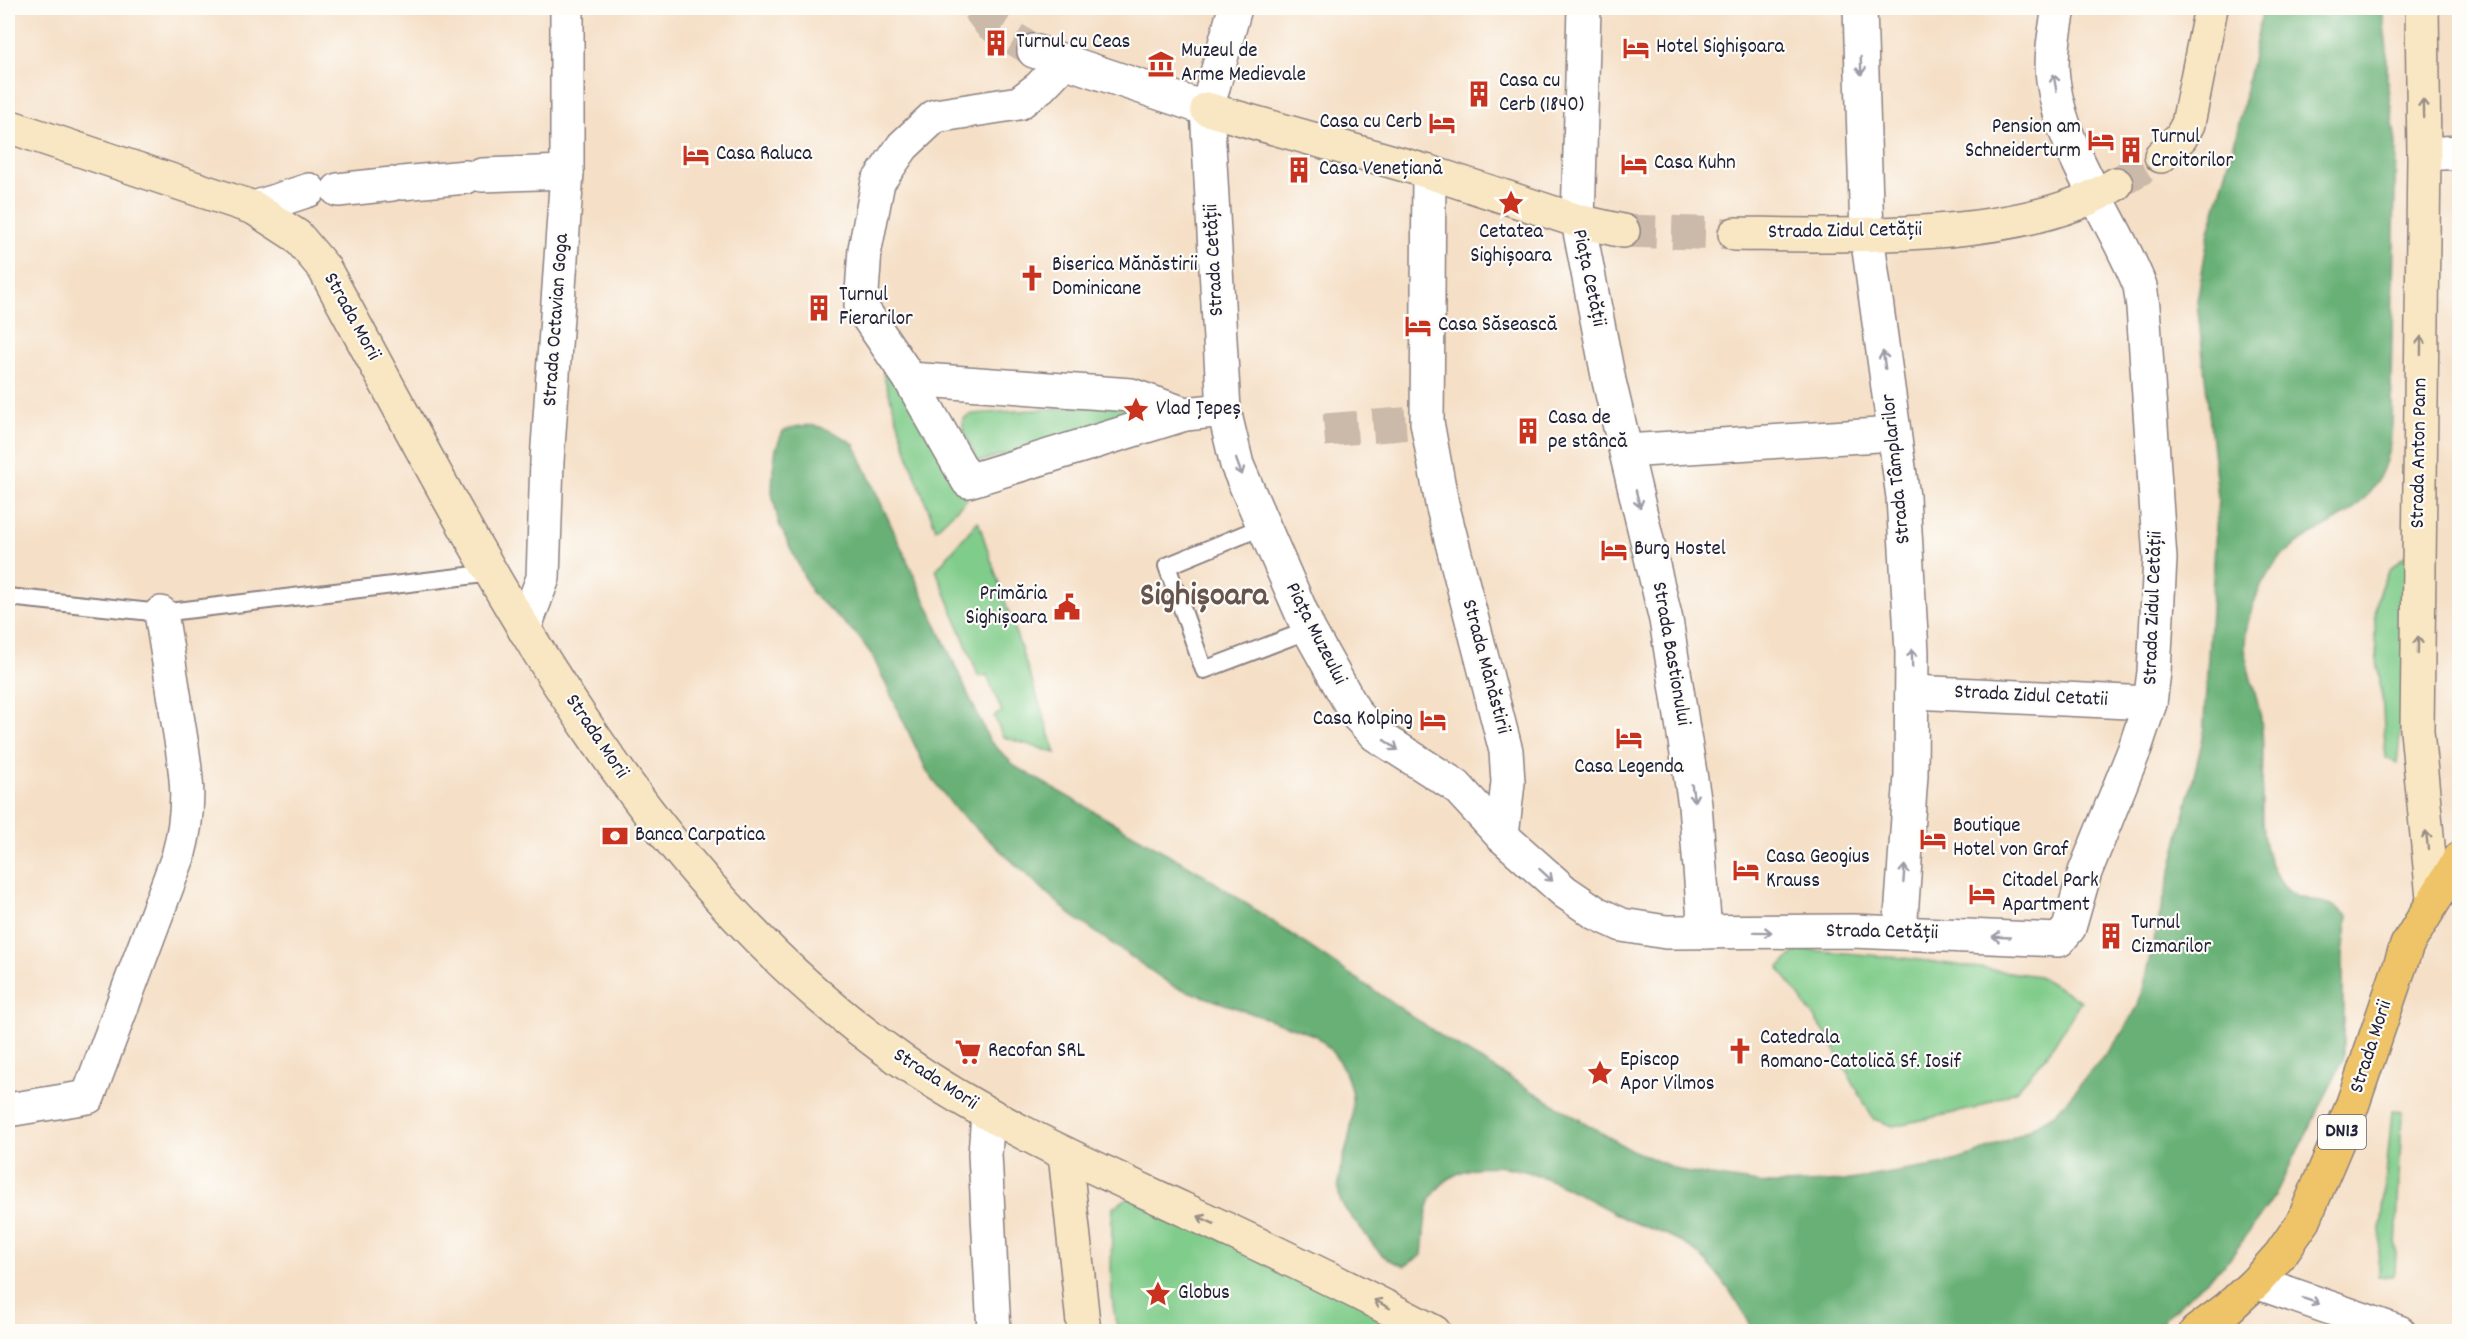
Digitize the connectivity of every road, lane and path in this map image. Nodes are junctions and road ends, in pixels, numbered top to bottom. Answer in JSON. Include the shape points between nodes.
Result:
{"nodes":[{"id":1,"x":567,"y":8,"type":"edge"},
{"id":2,"x":1235,"y":8,"type":"edge"},
{"id":3,"x":1584,"y":8,"type":"edge"},
{"id":4,"x":1860,"y":8,"type":"edge"},
{"id":5,"x":2059,"y":8,"type":"edge"},
{"id":6,"x":2211,"y":8,"type":"edge"},
{"id":7,"x":2422,"y":8,"type":"edge"},
{"id":8,"x":1034,"y":51,"type":"tunnel mouth"},
{"id":9,"x":1065,"y":61,"type":"junction"},
{"id":10,"x":1207,"y":109,"type":"junction"},
{"id":11,"x":8,"y":126,"type":"edge"},
{"id":12,"x":2460,"y":152,"type":"edge"},
{"id":13,"x":2424,"y":154,"type":"junction"},
{"id":14,"x":2161,"y":156,"type":"tunnel mouth"},
{"id":15,"x":567,"y":172,"type":"junction"},
{"id":16,"x":1429,"y":172,"type":"junction"},
{"id":17,"x":2106,"y":191,"type":"junction"},
{"id":18,"x":254,"y":208,"type":"junction"},
{"id":19,"x":1578,"y":221,"type":"junction"},
{"id":20,"x":1623,"y":231,"type":"tunnel mouth"},
{"id":21,"x":1735,"y":234,"type":"tunnel mouth"},
{"id":22,"x":1867,"y":235,"type":"junction"},
{"id":23,"x":910,"y":379,"type":"junction"},
{"id":24,"x":1609,"y":381,"type":"joint"},
{"id":25,"x":1224,"y":410,"type":"junction"},
{"id":26,"x":1185,"y":414,"type":"junction"},
{"id":27,"x":1894,"y":434,"type":"junction"},
{"id":28,"x":1626,"y":451,"type":"junction"},
{"id":29,"x":1264,"y":526,"type":"junction"},
{"id":30,"x":492,"y":573,"type":"junction"},
{"id":31,"x":8,"y":597,"type":"edge"},
{"id":32,"x":160,"y":613,"type":"junction"},
{"id":33,"x":524,"y":628,"type":"junction"},
{"id":34,"x":1309,"y":630,"type":"junction"},
{"id":35,"x":1912,"y":692,"type":"junction"},
{"id":36,"x":2150,"y":703,"type":"junction"},
{"id":37,"x":1502,"y":836,"type":"junction"},
{"id":38,"x":2460,"y":858,"type":"edge"},
{"id":39,"x":2433,"y":898,"type":"junction"},
{"id":40,"x":1705,"y":932,"type":"junction"},
{"id":41,"x":1900,"y":932,"type":"junction"},
{"id":42,"x":2059,"y":940,"type":"joint"},
{"id":43,"x":8,"y":1110,"type":"edge"},
{"id":44,"x":988,"y":1114,"type":"junction"},
{"id":45,"x":1065,"y":1154,"type":"junction"},
{"id":46,"x":2256,"y":1282,"type":"junction"},
{"id":47,"x":994,"y":1332,"type":"edge"},
{"id":48,"x":1084,"y":1332,"type":"edge"},
{"id":49,"x":1434,"y":1332,"type":"edge"},
{"id":50,"x":2196,"y":1332,"type":"edge"},
{"id":51,"x":2399,"y":1332,"type":"edge"}],
"edges":[{"from":1,"to":15,"type":"street","name":"Strada Octavian Goga"},
{"from":2,"to":10,"type":"street","name":"Strada Cetății"},
{"from":3,"to":19,"type":"street"},
{"from":4,"to":22,"type":"street","name":"Strada Tâmplarilor","one_way":true},
{"from":17,"to":5,"type":"street","name":"Strada Zidul Cetății","one_way":true,"via":[[2075,154],[2053,80],[2052,48]]},
{"from":6,"to":14,"type":"street","via":[[2188,124],[2181,137]]},
{"from":13,"to":7,"type":"street","name":"Strada Anton Pann","one_way":true},
{"from":8,"to":9,"type":"street"},
{"from":9,"to":10,"type":"street"},
{"from":9,"to":23,"type":"street","via":[[1018,103],[935,117],[903,146],[878,182],[865,249],[861,307]]},
{"from":10,"to":16,"type":"street","name":"Piața Cetății"},
{"from":10,"to":25,"type":"street","name":"Strada Cetății"},
{"from":11,"to":18,"type":"street"},
{"from":12,"to":13,"type":"street"},
{"from":39,"to":13,"type":"street","name":"Strada Anton Pann","one_way":true,"via":[[2417,731]]},
{"from":15,"to":18,"type":"street","via":[[323,190]]},
{"from":15,"to":33,"type":"street","name":"Strada Octavian Goga","via":[[543,578]]},
{"from":16,"to":19,"type":"street","name":"Piața Cetății"},
{"from":16,"to":37,"type":"street","name":"Strada Mănăstirii","via":[[1428,432],[1442,504],[1506,751],[1508,782]]},
{"from":17,"to":22,"type":"street","name":"Strada Zidul Cetății","via":[[2044,213],[1992,225]]},
{"from":17,"to":36,"type":"street","name":"Strada Zidul Cetății","via":[[2143,307],[2160,559]]},
{"from":18,"to":30,"type":"street","name":"Strada Morii","via":[[297,236],[324,268]]},
{"from":19,"to":20,"type":"street"},
{"from":19,"to":24,"type":"street","name":"Piața Cetății"},
{"from":21,"to":22,"type":"street","name":"Strada Zidul Cetății"},
{"from":27,"to":22,"type":"street","name":"Strada Tâmplarilor","one_way":true},
{"from":23,"to":26,"type":"street","via":[[1131,395]]},
{"from":23,"to":26,"type":"street","via":[[968,481]]},
{"from":24,"to":28,"type":"street","name":"Strada Bastionului"},
{"from":25,"to":26,"type":"street"},
{"from":25,"to":29,"type":"street","name":"Piața Muzeului","one_way":true,"via":[[1237,465]]},
{"from":27,"to":28,"type":"street"},
{"from":35,"to":27,"type":"street","name":"Strada Tâmplarilor","one_way":true,"via":[[1902,497]]},
{"from":28,"to":40,"type":"street","name":"Strada Bastionului","one_way":true,"via":[[1659,584],[1678,696],[1701,852]]},
{"from":29,"to":34,"type":"street","name":"Piața Muzeului"},
{"from":29,"to":34,"type":"lane","via":[[1167,566],[1204,670]]},
{"from":30,"to":32,"type":"lane"},
{"from":30,"to":33,"type":"street","name":"Strada Morii"},
{"from":31,"to":32,"type":"lane"},
{"from":32,"to":43,"type":"street","via":[[189,788],[186,826],[178,857],[88,1097]]},
{"from":33,"to":44,"type":"street","name":"Strada Morii","via":[[623,778],[677,849],[744,922],[822,998],[867,1035]]},
{"from":34,"to":37,"type":"street","name":"Piața Muzeului","one_way":true,"via":[[1356,714],[1376,735],[1456,786]]},
{"from":35,"to":36,"type":"street","name":"Strada Zidul Cetatii"},
{"from":41,"to":35,"type":"street","name":"Strada Tâmplarilor","one_way":true,"via":[[1911,775]]},
{"from":36,"to":42,"type":"street","name":"Strada Zidul Cetății","via":[[2085,872],[2069,928]]},
{"from":37,"to":40,"type":"street","one_way":true,"via":[[1565,892],[1596,912],[1636,928]]},
{"from":38,"to":39,"type":"highway","number":"DN13"},
{"from":39,"to":46,"type":"highway","name":"Strada Morii","number":"DN13","via":[[2407,945],[2352,1109],[2316,1197],[2280,1255]]},
{"from":40,"to":41,"type":"street","name":"Strada Cetății","one_way":true},
{"from":42,"to":41,"type":"street","name":"Strada Cetății","one_way":true},
{"from":44,"to":45,"type":"street","name":"Strada Morii"},
{"from":44,"to":47,"type":"street","via":[[985,1154]]},
{"from":45,"to":48,"type":"street"},
{"from":49,"to":45,"type":"street","name":"Strada Morii","one_way":true},
{"from":46,"to":50,"type":"highway","name":"Strada Morii","number":"DN13"},
{"from":46,"to":51,"type":"street","one_way":true}]}
